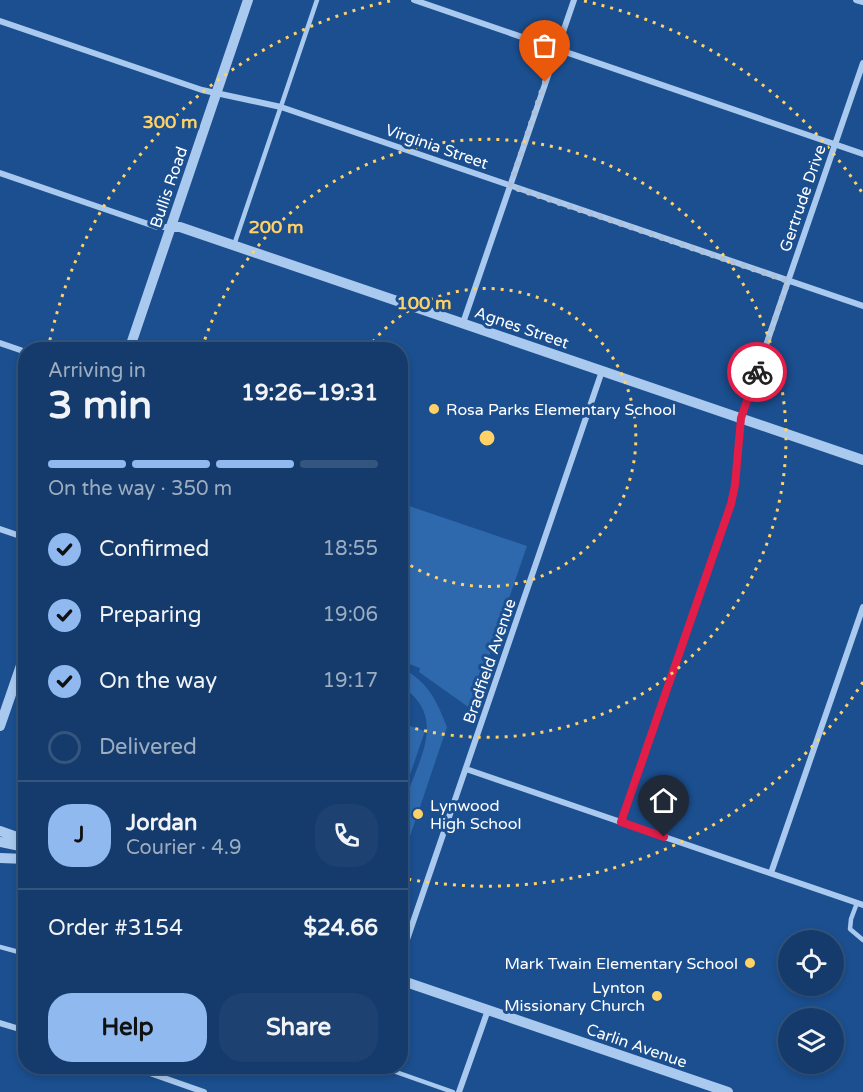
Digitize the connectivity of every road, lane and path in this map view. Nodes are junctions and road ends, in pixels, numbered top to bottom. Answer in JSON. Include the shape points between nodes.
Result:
{"nodes":[{"id":1,"x":248,"y":0,"type":"edge"},
{"id":2,"x":317,"y":0,"type":"edge"},
{"id":3,"x":414,"y":0,"type":"edge"},
{"id":4,"x":574,"y":0,"type":"edge"},
{"id":5,"x":856,"y":0,"type":"edge"},
{"id":6,"x":863,"y":2,"type":"edge"},
{"id":7,"x":0,"y":21,"type":"edge"},
{"id":8,"x":556,"y":49,"type":"junction"},
{"id":9,"x":863,"y":63,"type":"edge"},
{"id":10,"x":216,"y":92,"type":"junction"},
{"id":11,"x":280,"y":107,"type":"junction"},
{"id":12,"x":835,"y":144,"type":"junction"},
{"id":13,"x":863,"y":154,"type":"edge"},
{"id":14,"x":0,"y":173,"type":"edge"},
{"id":15,"x":510,"y":186,"type":"junction"},
{"id":16,"x":171,"y":227,"type":"junction"},
{"id":17,"x":234,"y":245,"type":"junction"},
{"id":18,"x":788,"y":281,"type":"junction"},
{"id":19,"x":863,"y":306,"type":"edge"},
{"id":20,"x":463,"y":323,"type":"junction"},
{"id":21,"x":132,"y":342,"type":"edge"},
{"id":22,"x":0,"y":343,"type":"edge"},
{"id":23,"x":18,"y":349,"type":"edge"},
{"id":24,"x":602,"y":371,"type":"junction"},
{"id":25,"x":741,"y":418,"type":"junction"},
{"id":26,"x":863,"y":460,"type":"edge"},
{"id":27,"x":0,"y":529,"type":"edge"},
{"id":28,"x":18,"y":535,"type":"edge"},
{"id":29,"x":863,"y":607,"type":"edge"},
{"id":30,"x":18,"y":670,"type":"edge"},
{"id":31,"x":4,"y":703,"type":"edge"},
{"id":32,"x":0,"y":726,"type":"edge"},
{"id":33,"x":466,"y":769,"type":"junction"},
{"id":34,"x":621,"y":822,"type":"junction"},
{"id":35,"x":0,"y":831,"type":"edge"},
{"id":36,"x":18,"y":839,"type":"edge"},
{"id":37,"x":0,"y":842,"type":"edge"},
{"id":38,"x":18,"y":845,"type":"edge"},
{"id":39,"x":0,"y":858,"type":"edge"},
{"id":40,"x":18,"y":859,"type":"edge"},
{"id":41,"x":771,"y":873,"type":"junction"},
{"id":42,"x":860,"y":904,"type":"edge"},
{"id":43,"x":408,"y":937,"type":"edge"},
{"id":44,"x":863,"y":940,"type":"edge"},
{"id":45,"x":0,"y":948,"type":"edge"},
{"id":46,"x":18,"y":952,"type":"edge"},
{"id":47,"x":408,"y":983,"type":"edge"},
{"id":48,"x":488,"y":1010,"type":"junction"},
{"id":49,"x":0,"y":1023,"type":"edge"},
{"id":50,"x":18,"y":1029,"type":"edge"},
{"id":51,"x":153,"y":1074,"type":"edge"},
{"id":52,"x":402,"y":1074,"type":"edge"},
{"id":53,"x":204,"y":1092,"type":"edge"},
{"id":54,"x":453,"y":1092,"type":"edge"},
{"id":55,"x":459,"y":1092,"type":"edge"},
{"id":56,"x":728,"y":1092,"type":"edge"}],
"edges":[{"from":1,"to":10,"type":"street","name":"Bullis Road"},
{"from":2,"to":11,"type":"lane"},
{"from":3,"to":8,"type":"street"},
{"from":4,"to":8,"type":"street"},
{"from":5,"to":6,"type":"street"},
{"from":7,"to":10,"type":"street","name":"Virginia Street"},
{"from":8,"to":12,"type":"street"},
{"from":8,"to":15,"type":"street"},
{"from":9,"to":12,"type":"street","name":"Gertrude Drive"},
{"from":10,"to":11,"type":"street","name":"Virginia Street"},
{"from":10,"to":16,"type":"street","name":"Bullis Road"},
{"from":11,"to":15,"type":"street","name":"Virginia Street"},
{"from":11,"to":17,"type":"lane"},
{"from":12,"to":13,"type":"street"},
{"from":12,"to":18,"type":"street","name":"Gertrude Drive"},
{"from":14,"to":16,"type":"street","name":"Agnes Street","via":[[157,227]]},
{"from":15,"to":18,"type":"street","name":"Virginia Street"},
{"from":15,"to":20,"type":"street"},
{"from":16,"to":17,"type":"street","name":"Agnes Street"},
{"from":16,"to":21,"type":"street","name":"Bullis Road"},
{"from":17,"to":20,"type":"street","name":"Agnes Street"},
{"from":18,"to":19,"type":"street","name":"Virginia Street"},
{"from":18,"to":25,"type":"street","name":"Gertrude Drive"},
{"from":20,"to":24,"type":"street","name":"Agnes Street"},
{"from":22,"to":23,"type":"street"},
{"from":24,"to":25,"type":"street","name":"Agnes Street"},
{"from":24,"to":33,"type":"street","name":"Bradfield Avenue"},
{"from":25,"to":26,"type":"street","name":"Agnes Street"},
{"from":25,"to":34,"type":"street","name":"Gertrude Drive","via":[[731,504]]},
{"from":27,"to":28,"type":"street"},
{"from":29,"to":41,"type":"street"},
{"from":30,"to":31,"type":"street"},
{"from":31,"to":32,"type":"street"},
{"from":33,"to":34,"type":"street"},
{"from":33,"to":43,"type":"street","name":"Bradfield Avenue"},
{"from":34,"to":41,"type":"street"},
{"from":35,"to":36,"type":"street"},
{"from":37,"to":38,"type":"street"},
{"from":39,"to":40,"type":"street"},
{"from":41,"to":42,"type":"street"},
{"from":42,"to":44,"type":"lane","via":[[850,929]]},
{"from":45,"to":46,"type":"lane"},
{"from":47,"to":48,"type":"street","name":"Carlin Avenue"},
{"from":48,"to":55,"type":"street"},
{"from":48,"to":56,"type":"street","name":"Carlin Avenue"},
{"from":49,"to":50,"type":"street"},
{"from":51,"to":53,"type":"street"},
{"from":52,"to":54,"type":"lane"}]}
